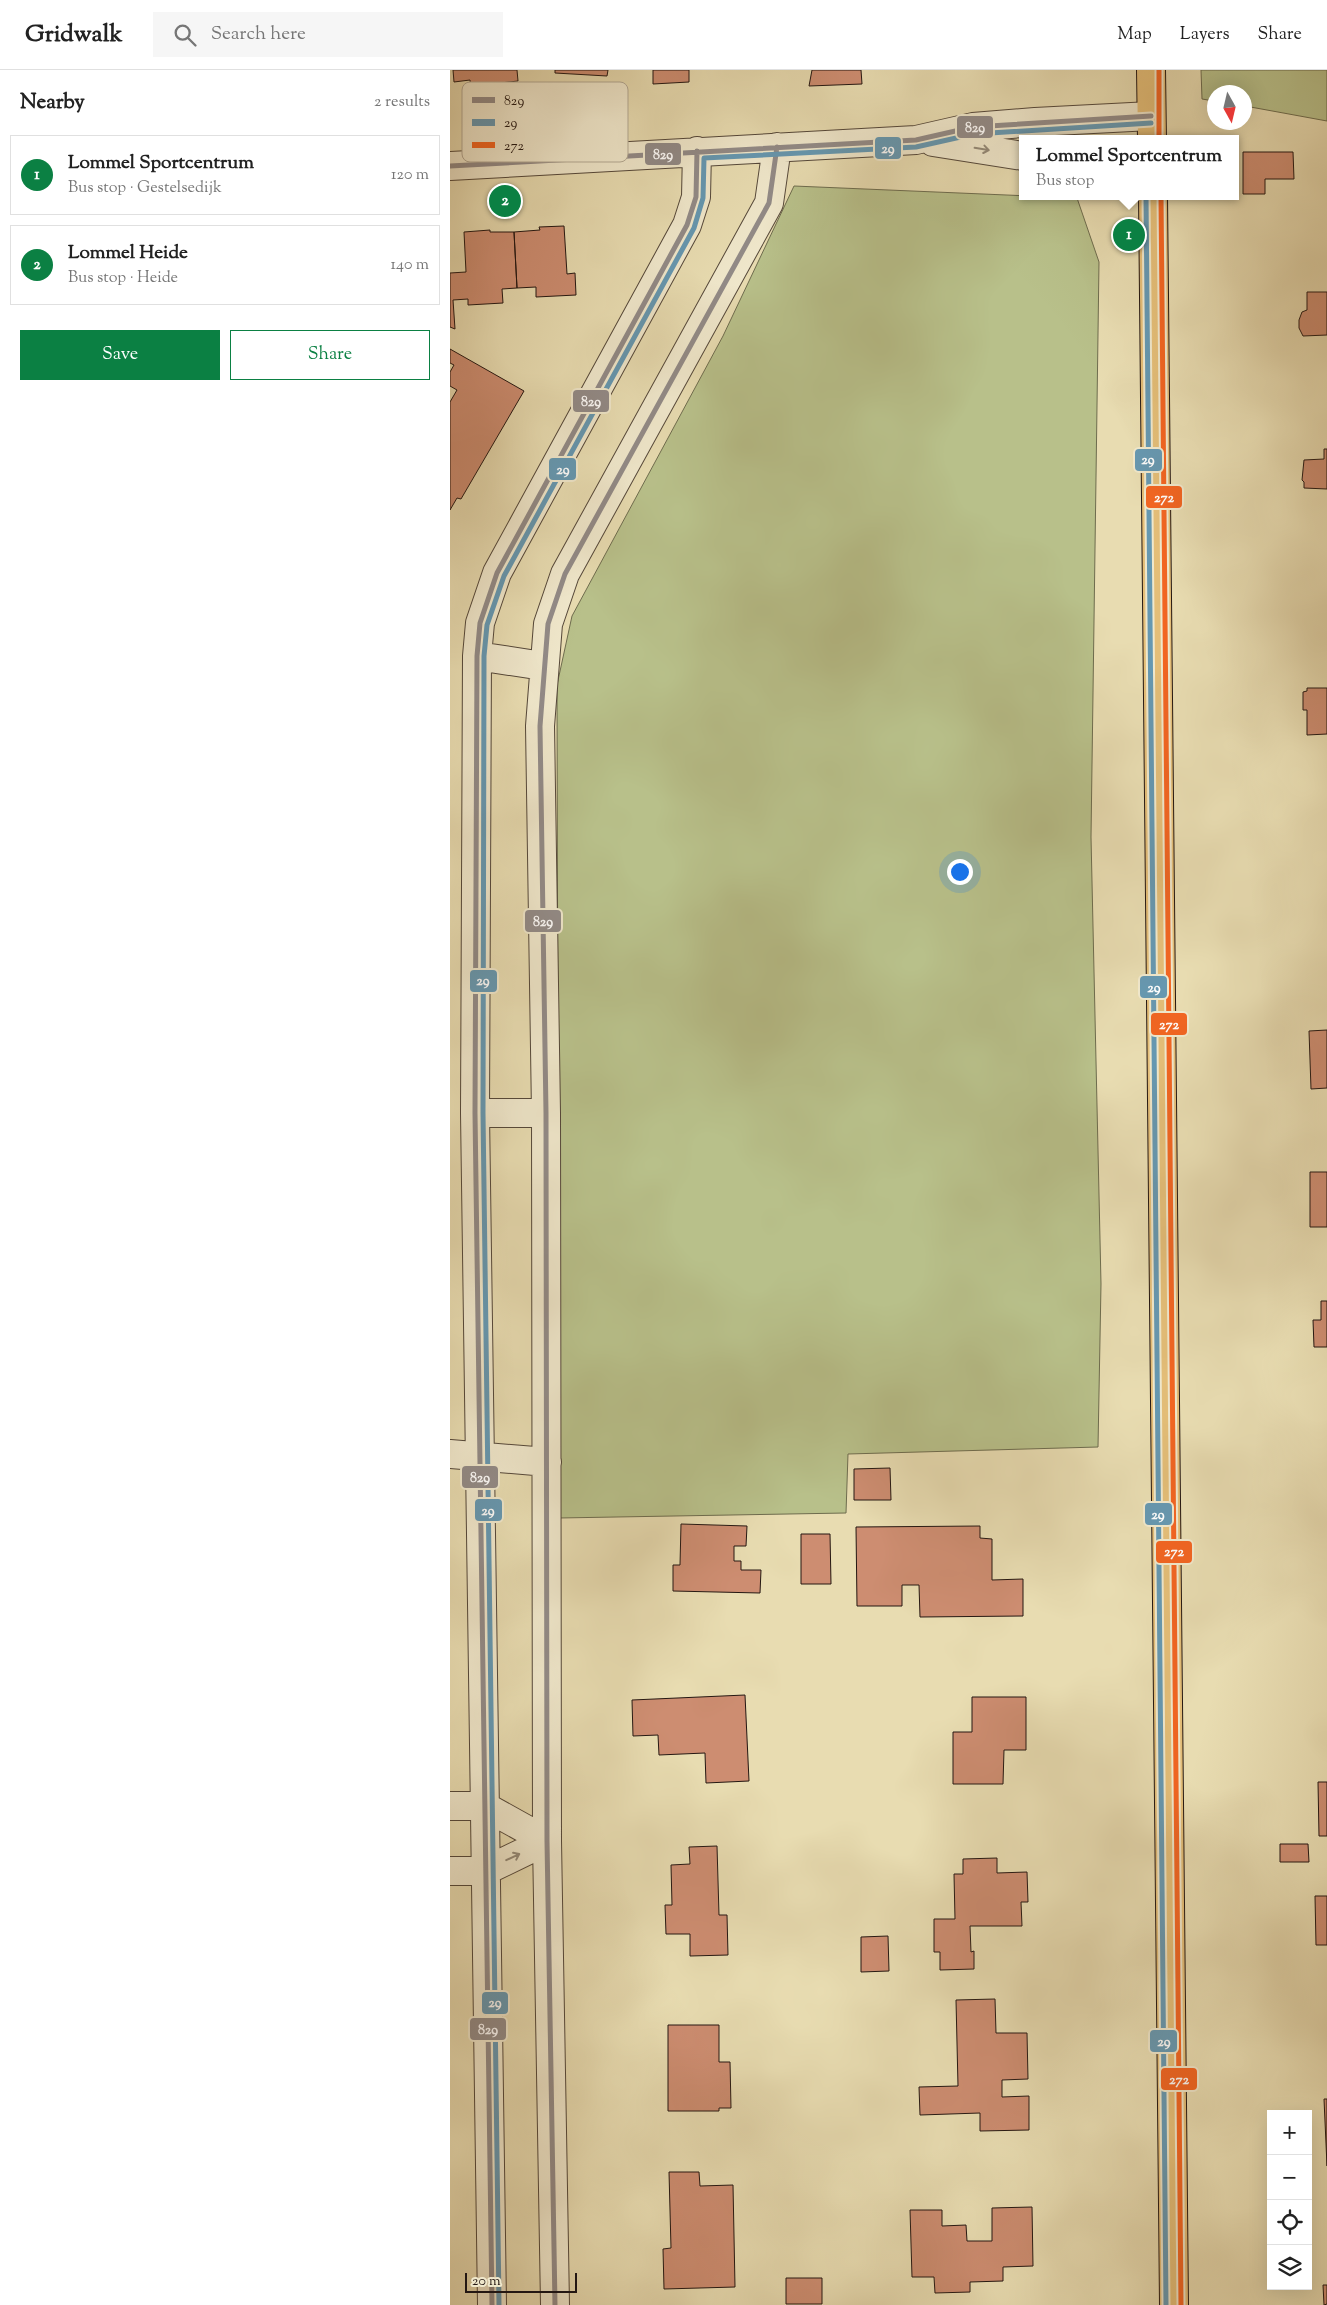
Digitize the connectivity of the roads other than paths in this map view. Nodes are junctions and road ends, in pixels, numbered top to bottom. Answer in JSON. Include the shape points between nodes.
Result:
{"nodes":[{"id":1,"x":1151,"y":70,"type":"edge"},
{"id":2,"x":1152,"y":127,"type":"edge"},
{"id":3,"x":916,"y":140,"type":"junction"},
{"id":4,"x":777,"y":146,"type":"junction"},
{"id":5,"x":698,"y":151,"type":"junction"},
{"id":6,"x":628,"y":155,"type":"edge"},
{"id":7,"x":1019,"y":155,"type":"edge"},
{"id":8,"x":516,"y":162,"type":"edge"},
{"id":9,"x":450,"y":166,"type":"edge"},
{"id":10,"x":1153,"y":200,"type":"edge"},
{"id":11,"x":477,"y":656,"type":"junction"},
{"id":12,"x":543,"y":666,"type":"junction"},
{"id":13,"x":475,"y":1113,"type":"junction"},
{"id":14,"x":546,"y":1113,"type":"junction"},
{"id":15,"x":450,"y":1454,"type":"edge"},
{"id":16,"x":480,"y":1455,"type":"junction"},
{"id":17,"x":547,"y":1462,"type":"junction"},
{"id":18,"x":450,"y":1806,"type":"edge"},
{"id":19,"x":484,"y":1806,"type":"junction"},
{"id":20,"x":548,"y":1841,"type":"junction"},
{"id":21,"x":450,"y":1871,"type":"edge"},
{"id":22,"x":485,"y":1871,"type":"junction"},
{"id":23,"x":492,"y":2305,"type":"edge"},
{"id":24,"x":555,"y":2305,"type":"edge"},
{"id":25,"x":1174,"y":2305,"type":"edge"}],
"edges":[{"from":1,"to":2,"type":"main road"},
{"from":2,"to":3,"type":"street","via":[[1035,122],[973,127]]},
{"from":3,"to":4,"type":"street"},
{"from":3,"to":7,"type":"street","one_way":true},
{"from":4,"to":5,"type":"street"},
{"from":4,"to":12,"type":"street","via":[[769,203],[565,574],[548,624]]},
{"from":5,"to":6,"type":"street"},
{"from":5,"to":11,"type":"street","via":[[696,197],[687,225],[496,573],[480,623]]},
{"from":8,"to":9,"type":"street"},
{"from":10,"to":25,"type":"main road"},
{"from":11,"to":12,"type":"street"},
{"from":11,"to":13,"type":"street"},
{"from":12,"to":14,"type":"street","via":[[540,726]]},
{"from":13,"to":14,"type":"street"},
{"from":13,"to":16,"type":"street"},
{"from":14,"to":17,"type":"street"},
{"from":15,"to":16,"type":"street"},
{"from":16,"to":17,"type":"street"},
{"from":16,"to":19,"type":"street"},
{"from":17,"to":20,"type":"street"},
{"from":18,"to":19,"type":"street"},
{"from":19,"to":20,"type":"street"},
{"from":19,"to":22,"type":"street"},
{"from":22,"to":20,"type":"street","one_way":true},
{"from":20,"to":24,"type":"street"},
{"from":21,"to":22,"type":"street"},
{"from":22,"to":23,"type":"street"}]}
